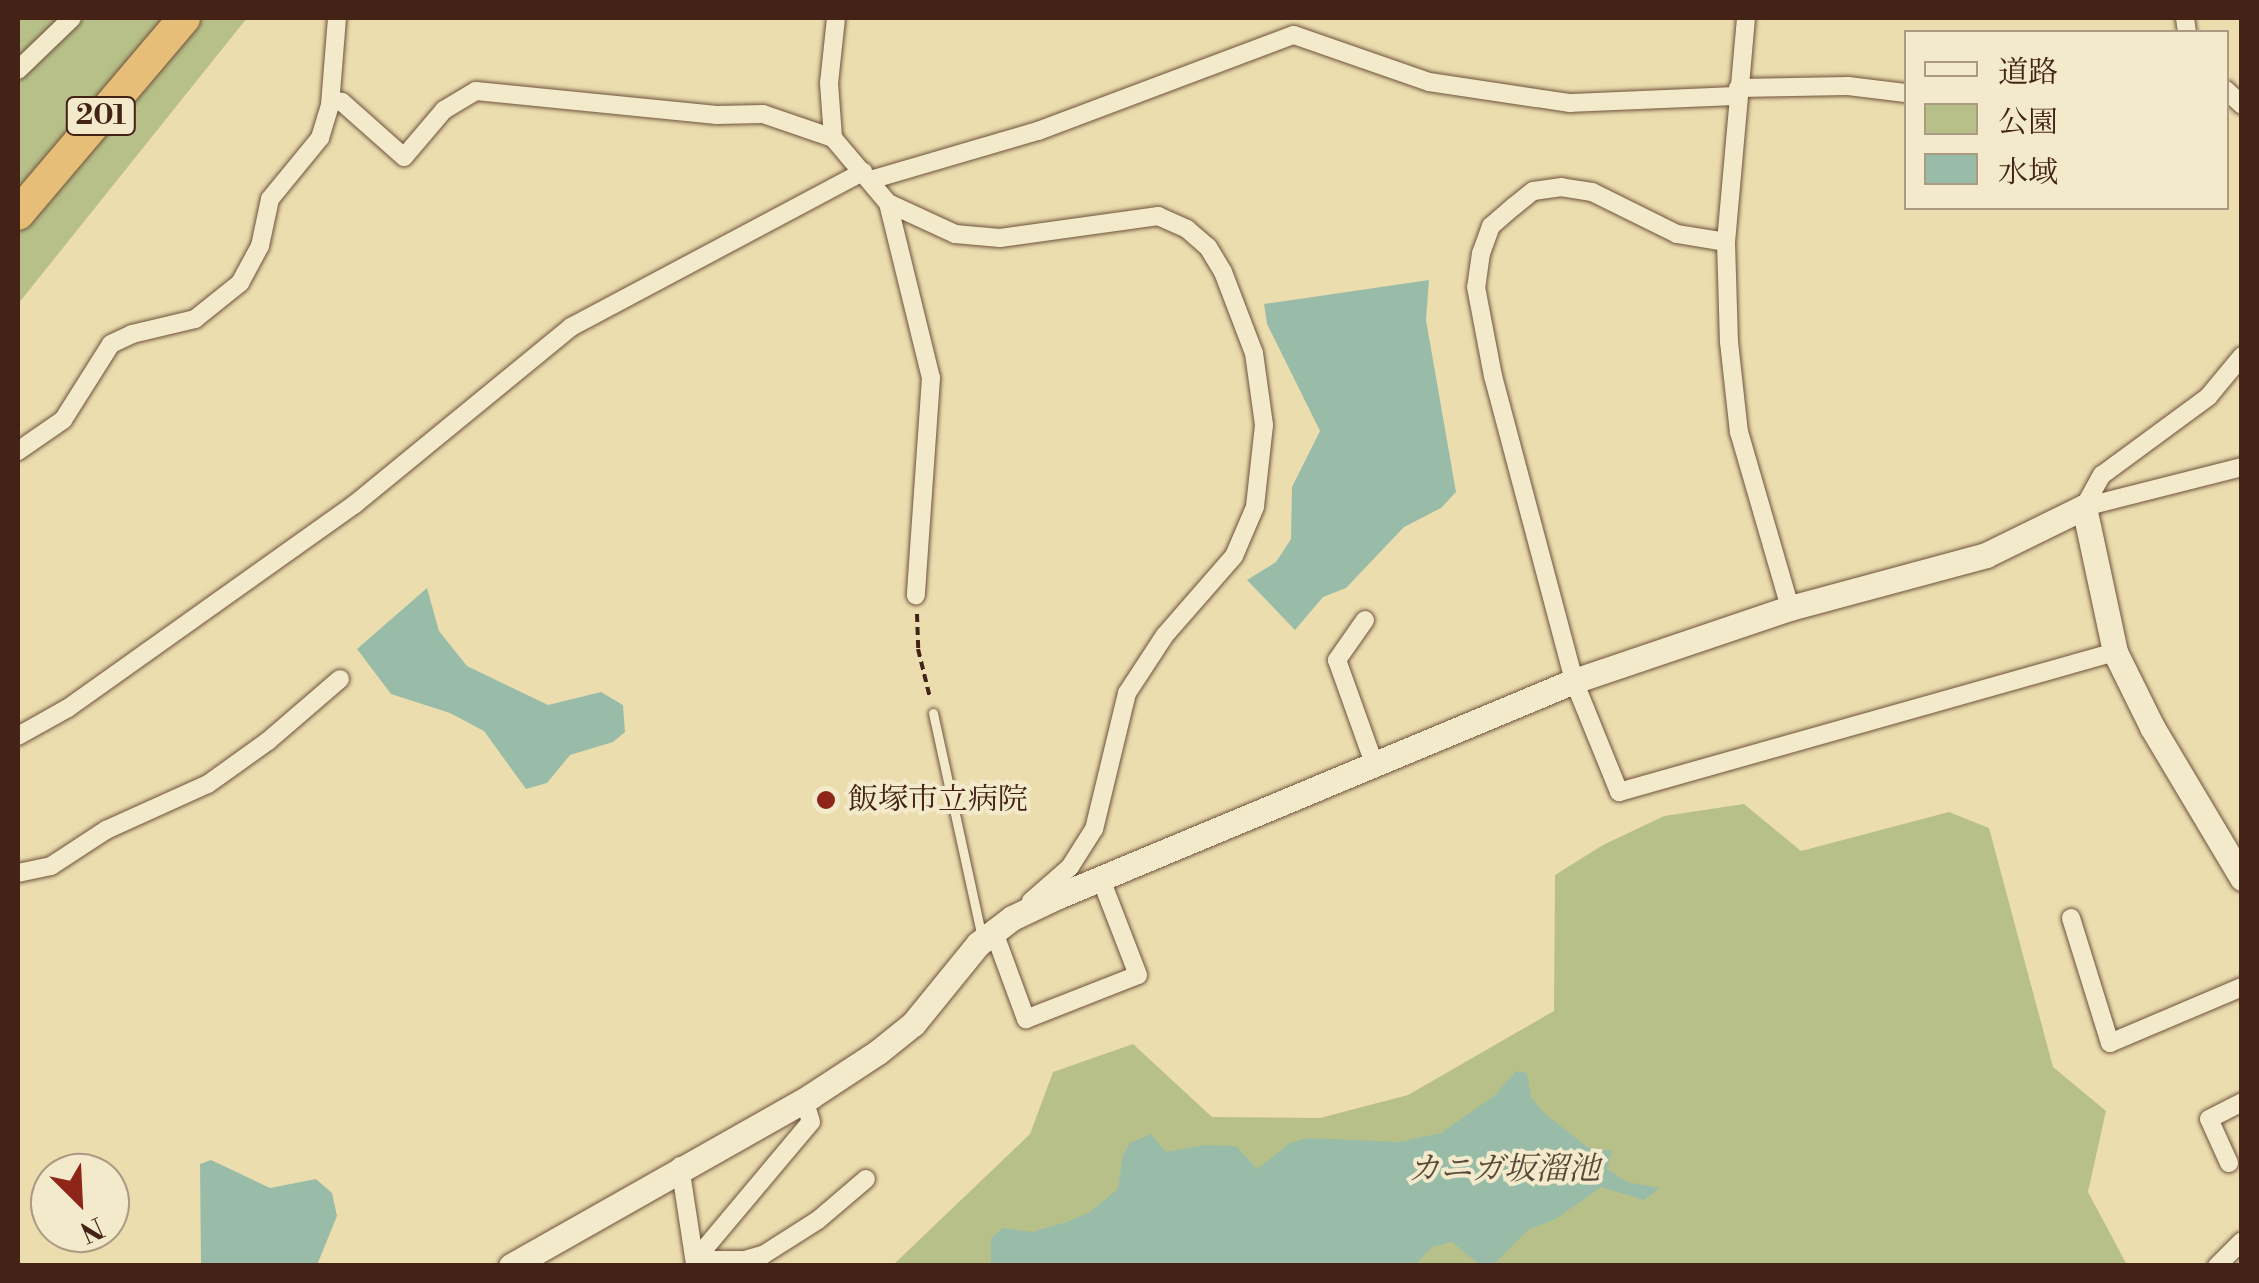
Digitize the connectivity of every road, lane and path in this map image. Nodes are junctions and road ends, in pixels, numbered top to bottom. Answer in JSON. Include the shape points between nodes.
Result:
{"nodes":[{"id":1,"x":72,"y":18,"type":"edge"},
{"id":2,"x":184,"y":18,"type":"edge"},
{"id":3,"x":337,"y":18,"type":"edge"},
{"id":4,"x":836,"y":18,"type":"edge"},
{"id":5,"x":1746,"y":18,"type":"edge"},
{"id":6,"x":1298,"y":26,"type":"edge"},
{"id":7,"x":18,"y":70,"type":"edge"},
{"id":8,"x":1738,"y":92,"type":"junction"},
{"id":9,"x":1904,"y":93,"type":"edge"},
{"id":10,"x":331,"y":100,"type":"junction"},
{"id":11,"x":833,"y":138,"type":"junction"},
{"id":12,"x":866,"y":176,"type":"junction"},
{"id":13,"x":888,"y":203,"type":"junction"},
{"id":14,"x":18,"y":214,"type":"edge"},
{"id":15,"x":1726,"y":242,"type":"junction"},
{"id":16,"x":2242,"y":356,"type":"edge"},
{"id":17,"x":18,"y":451,"type":"edge"},
{"id":18,"x":2242,"y":467,"type":"edge"},
{"id":19,"x":2084,"y":507,"type":"junction"},
{"id":20,"x":916,"y":594,"type":"joint"},
{"id":21,"x":1790,"y":608,"type":"junction"},
{"id":22,"x":1365,"y":620,"type":"dead end"},
{"id":23,"x":2116,"y":652,"type":"junction"},
{"id":24,"x":340,"y":679,"type":"dead end"},
{"id":25,"x":1574,"y":681,"type":"junction"},
{"id":26,"x":933,"y":713,"type":"joint"},
{"id":27,"x":18,"y":736,"type":"edge"},
{"id":28,"x":1375,"y":766,"type":"junction"},
{"id":29,"x":18,"y":873,"type":"edge"},
{"id":30,"x":2242,"y":878,"type":"edge"},
{"id":31,"x":1100,"y":880,"type":"junction"},
{"id":32,"x":2070,"y":918,"type":"dead end"},
{"id":33,"x":996,"y":930,"type":"junction"},
{"id":34,"x":2242,"y":987,"type":"edge"},
{"id":35,"x":804,"y":1099,"type":"junction"},
{"id":36,"x":2242,"y":1102,"type":"edge"},
{"id":37,"x":2229,"y":1163,"type":"dead end"},
{"id":38,"x":680,"y":1166,"type":"junction"},
{"id":39,"x":866,"y":1178,"type":"dead end"},
{"id":40,"x":2242,"y":1242,"type":"edge"},
{"id":41,"x":695,"y":1263,"type":"edge"},
{"id":42,"x":511,"y":1266,"type":"edge"},
{"id":43,"x":2217,"y":1266,"type":"edge"}],
"edges":[{"from":1,"to":7,"type":"street"},
{"from":2,"to":14,"type":"highway","number":"201"},
{"from":3,"to":10,"type":"street"},
{"from":4,"to":11,"type":"street","via":[[829,83]]},
{"from":5,"to":8,"type":"street"},
{"from":6,"to":8,"type":"street","via":[[1429,82],[1570,103]]},
{"from":6,"to":12,"type":"street","via":[[1038,132]]},
{"from":8,"to":9,"type":"street","via":[[1848,86]]},
{"from":8,"to":15,"type":"street"},
{"from":10,"to":11,"type":"street","via":[[342,102],[404,157],[444,110],[476,91],[763,114]]},
{"from":10,"to":17,"type":"street","via":[[320,138],[270,199],[260,246],[240,283],[195,319],[111,344],[63,420]]},
{"from":11,"to":12,"type":"street"},
{"from":12,"to":13,"type":"street"},
{"from":12,"to":27,"type":"street","via":[[572,327],[355,504],[68,708]]},
{"from":13,"to":20,"type":"street","via":[[931,378]]},
{"from":13,"to":33,"type":"street","via":[[955,234],[1000,238],[1158,216],[1187,228],[1208,248],[1224,272],[1254,353],[1264,425],[1255,507],[1234,556],[1127,693],[1094,829],[1070,867]]},
{"from":15,"to":21,"type":"street","via":[[1739,432]]},
{"from":15,"to":25,"type":"street","via":[[1677,234],[1592,192],[1562,187],[1534,191],[1491,226],[1486,240],[1476,287],[1493,376]]},
{"from":16,"to":19,"type":"street","via":[[2208,397],[2102,475]]},
{"from":18,"to":19,"type":"street"},
{"from":19,"to":21,"type":"street","via":[[1986,555]]},
{"from":19,"to":23,"type":"street"},
{"from":20,"to":26,"type":"path","via":[[918,650]]},
{"from":21,"to":25,"type":"street"},
{"from":22,"to":28,"type":"street","via":[[1336,660]]},
{"from":23,"to":25,"type":"street","via":[[1619,792]]},
{"from":23,"to":30,"type":"street","via":[[2152,727]]},
{"from":24,"to":29,"type":"street","via":[[208,784],[106,830],[51,866]]},
{"from":25,"to":28,"type":"street"},
{"from":26,"to":33,"type":"lane"},
{"from":28,"to":31,"type":"street"},
{"from":31,"to":33,"type":"street"},
{"from":31,"to":33,"type":"street","via":[[1138,974],[1026,1018]]},
{"from":32,"to":34,"type":"street","via":[[2110,1042]]},
{"from":33,"to":35,"type":"street","via":[[913,1024]]},
{"from":35,"to":38,"type":"street"},
{"from":35,"to":41,"type":"street","via":[[811,1122]]},
{"from":36,"to":37,"type":"street","via":[[2209,1119]]},
{"from":38,"to":41,"type":"street"},
{"from":38,"to":42,"type":"street"},
{"from":39,"to":41,"type":"street","via":[[818,1220],[763,1254]]},
{"from":40,"to":43,"type":"street"}]}
